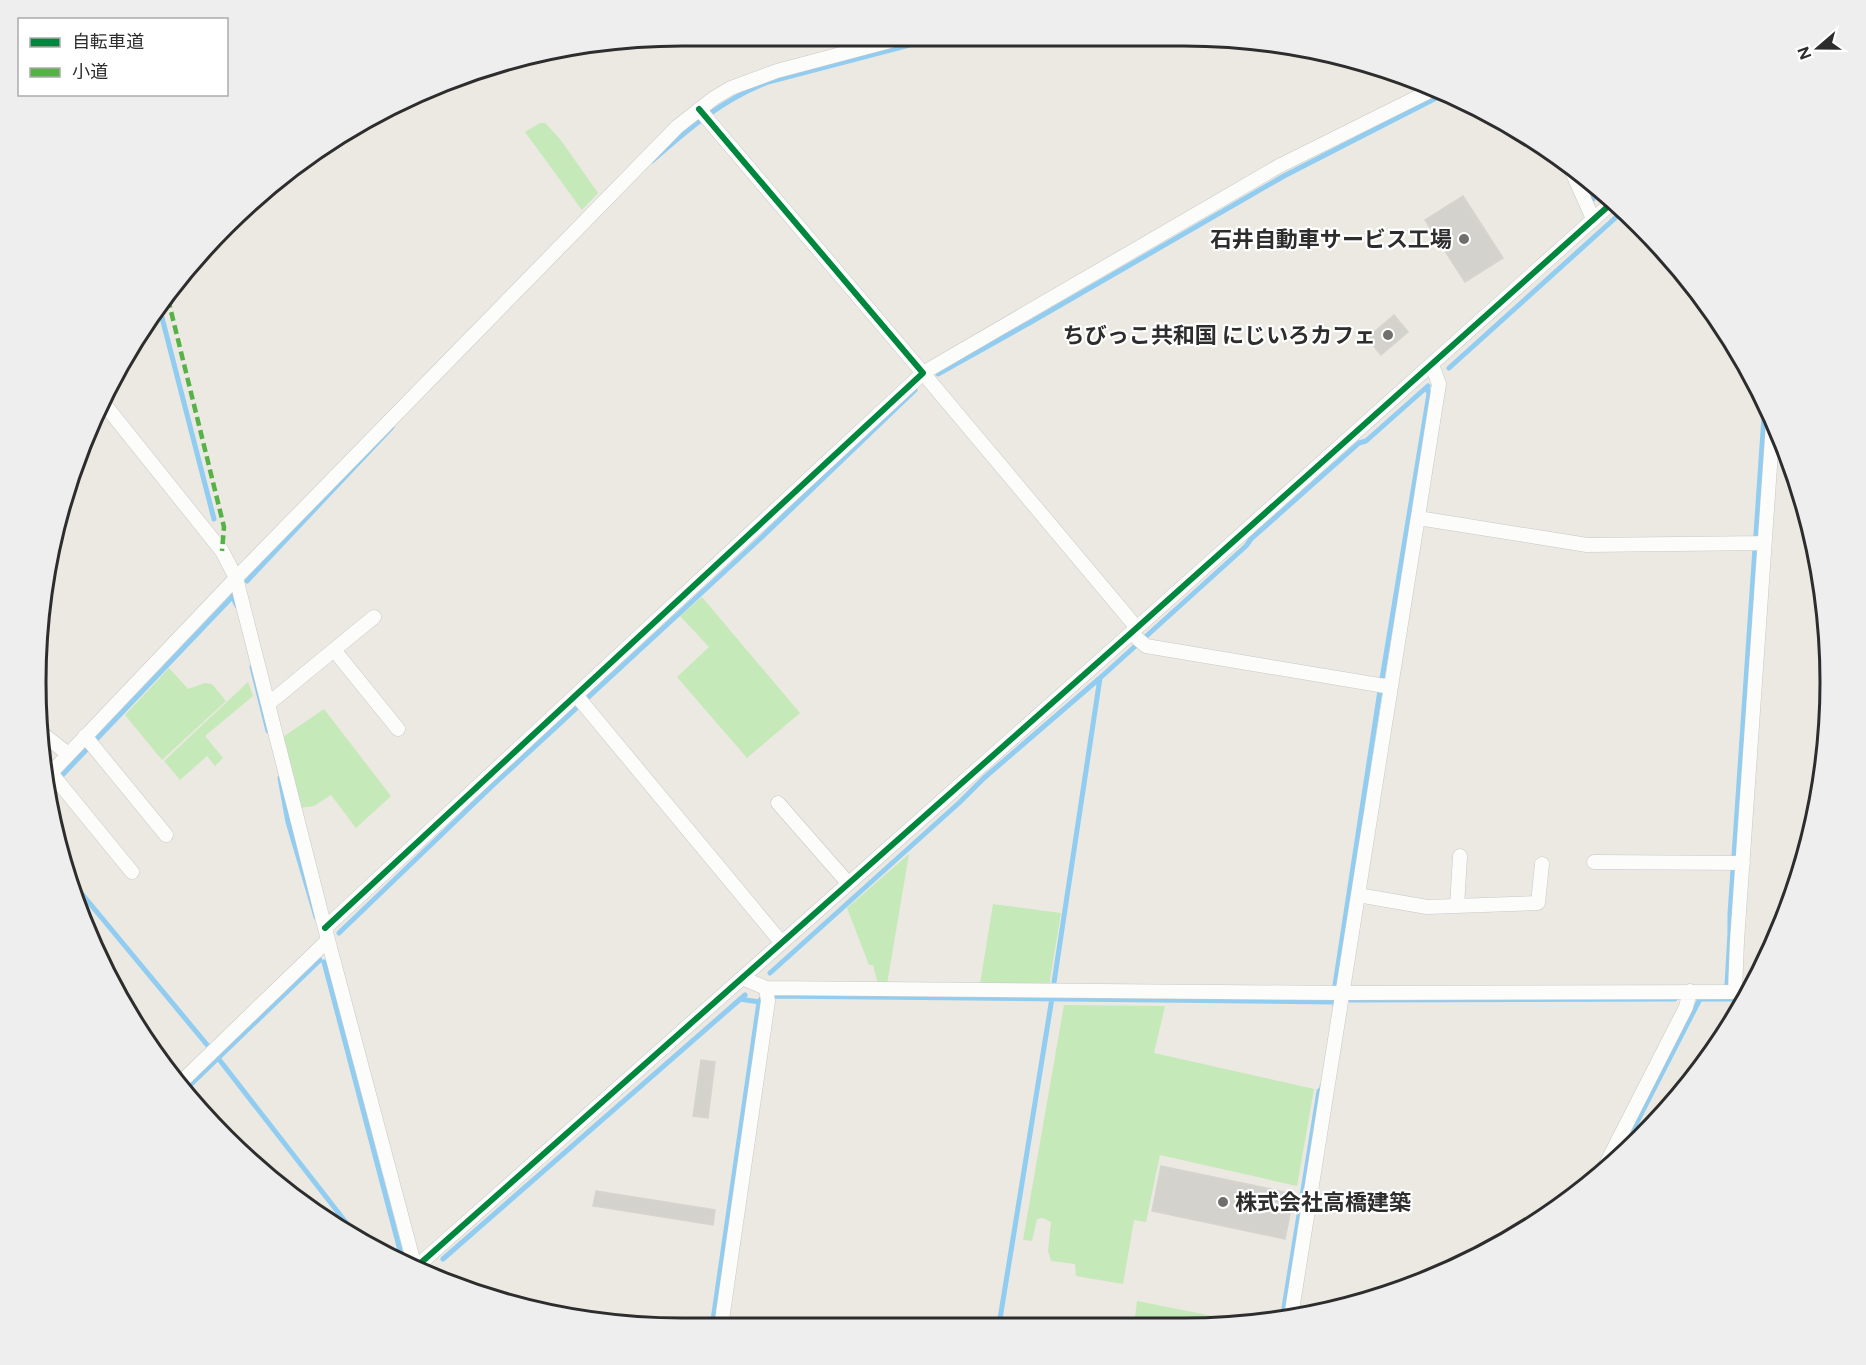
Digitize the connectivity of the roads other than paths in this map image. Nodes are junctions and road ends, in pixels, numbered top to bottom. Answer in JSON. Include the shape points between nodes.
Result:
{"nodes":[{"id":1,"x":872,"y":46,"type":"edge"},
{"id":2,"x":1424,"y":94,"type":"edge"},
{"id":3,"x":703,"y":114,"type":"junction"},
{"id":4,"x":1577,"y":183,"type":"edge"},
{"id":5,"x":1607,"y":207,"type":"edge"},
{"id":6,"x":1593,"y":219,"type":"junction"},
{"id":7,"x":1432,"y":365,"type":"junction"},
{"id":8,"x":923,"y":373,"type":"junction"},
{"id":9,"x":109,"y":408,"type":"edge"},
{"id":10,"x":1771,"y":439,"type":"edge"},
{"id":11,"x":1418,"y":518,"type":"junction"},
{"id":12,"x":1758,"y":543,"type":"junction"},
{"id":13,"x":236,"y":578,"type":"junction"},
{"id":14,"x":374,"y":617,"type":"dead end"},
{"id":15,"x":1134,"y":631,"type":"junction"},
{"id":16,"x":334,"y":650,"type":"junction"},
{"id":17,"x":1391,"y":687,"type":"junction"},
{"id":18,"x":580,"y":701,"type":"junction"},
{"id":19,"x":268,"y":705,"type":"junction"},
{"id":20,"x":398,"y":729,"type":"dead end"},
{"id":21,"x":85,"y":736,"type":"junction"},
{"id":22,"x":49,"y":739,"type":"edge"},
{"id":23,"x":68,"y":754,"type":"junction"},
{"id":24,"x":53,"y":771,"type":"edge"},
{"id":25,"x":55,"y":784,"type":"edge"},
{"id":26,"x":778,"y":803,"type":"dead end"},
{"id":27,"x":166,"y":835,"type":"dead end"},
{"id":28,"x":1460,"y":856,"type":"dead end"},
{"id":29,"x":1594,"y":862,"type":"dead end"},
{"id":30,"x":1743,"y":863,"type":"junction"},
{"id":31,"x":1542,"y":864,"type":"dead end"},
{"id":32,"x":132,"y":872,"type":"dead end"},
{"id":33,"x":848,"y":883,"type":"junction"},
{"id":34,"x":1358,"y":895,"type":"junction"},
{"id":35,"x":1457,"y":906,"type":"junction"},
{"id":36,"x":326,"y":934,"type":"junction"},
{"id":37,"x":781,"y":942,"type":"junction"},
{"id":38,"x":742,"y":978,"type":"junction"},
{"id":39,"x":1690,"y":991,"type":"junction"},
{"id":40,"x":1735,"y":992,"type":"junction"},
{"id":41,"x":1738,"y":992,"type":"edge"},
{"id":42,"x":1342,"y":993,"type":"junction"},
{"id":43,"x":767,"y":994,"type":"junction"},
{"id":44,"x":185,"y":1078,"type":"edge"},
{"id":45,"x":1612,"y":1152,"type":"edge"},
{"id":46,"x":413,"y":1258,"type":"edge"},
{"id":47,"x":421,"y":1262,"type":"edge"},
{"id":48,"x":1292,"y":1309,"type":"edge"},
{"id":49,"x":722,"y":1318,"type":"edge"}],
"edges":[{"from":1,"to":3,"type":"street","via":[[753,79],[731,88]]},
{"from":2,"to":8,"type":"street","via":[[1279,166]]},
{"from":3,"to":8,"type":"street"},
{"from":3,"to":13,"type":"street","via":[[677,127]]},
{"from":4,"to":6,"type":"street"},
{"from":5,"to":6,"type":"street"},
{"from":6,"to":7,"type":"street"},
{"from":7,"to":11,"type":"street","via":[[1439,384]]},
{"from":7,"to":15,"type":"street"},
{"from":8,"to":15,"type":"street"},
{"from":8,"to":18,"type":"street"},
{"from":9,"to":13,"type":"street","via":[[222,551]]},
{"from":10,"to":12,"type":"street"},
{"from":11,"to":12,"type":"street","via":[[1587,544]]},
{"from":11,"to":17,"type":"street"},
{"from":12,"to":30,"type":"street"},
{"from":13,"to":19,"type":"street"},
{"from":13,"to":21,"type":"street"},
{"from":14,"to":16,"type":"street"},
{"from":15,"to":17,"type":"street","via":[[1146,646]]},
{"from":15,"to":33,"type":"street"},
{"from":16,"to":19,"type":"street"},
{"from":16,"to":20,"type":"street"},
{"from":17,"to":34,"type":"street"},
{"from":18,"to":36,"type":"street"},
{"from":18,"to":37,"type":"street"},
{"from":19,"to":36,"type":"street"},
{"from":21,"to":23,"type":"street"},
{"from":21,"to":27,"type":"street"},
{"from":22,"to":23,"type":"street"},
{"from":23,"to":24,"type":"street"},
{"from":25,"to":32,"type":"street"},
{"from":26,"to":33,"type":"street"},
{"from":28,"to":35,"type":"street"},
{"from":29,"to":30,"type":"street"},
{"from":30,"to":40,"type":"street"},
{"from":31,"to":35,"type":"street","via":[[1538,903]]},
{"from":33,"to":37,"type":"street"},
{"from":34,"to":35,"type":"street","via":[[1427,907]]},
{"from":34,"to":42,"type":"street"},
{"from":36,"to":44,"type":"street"},
{"from":36,"to":46,"type":"street"},
{"from":37,"to":38,"type":"street"},
{"from":38,"to":43,"type":"street"},
{"from":38,"to":47,"type":"street"},
{"from":39,"to":40,"type":"street"},
{"from":39,"to":42,"type":"street"},
{"from":39,"to":45,"type":"street","via":[[1686,1007]]},
{"from":40,"to":41,"type":"street"},
{"from":42,"to":43,"type":"street"},
{"from":42,"to":48,"type":"street"},
{"from":43,"to":49,"type":"street"}]}
